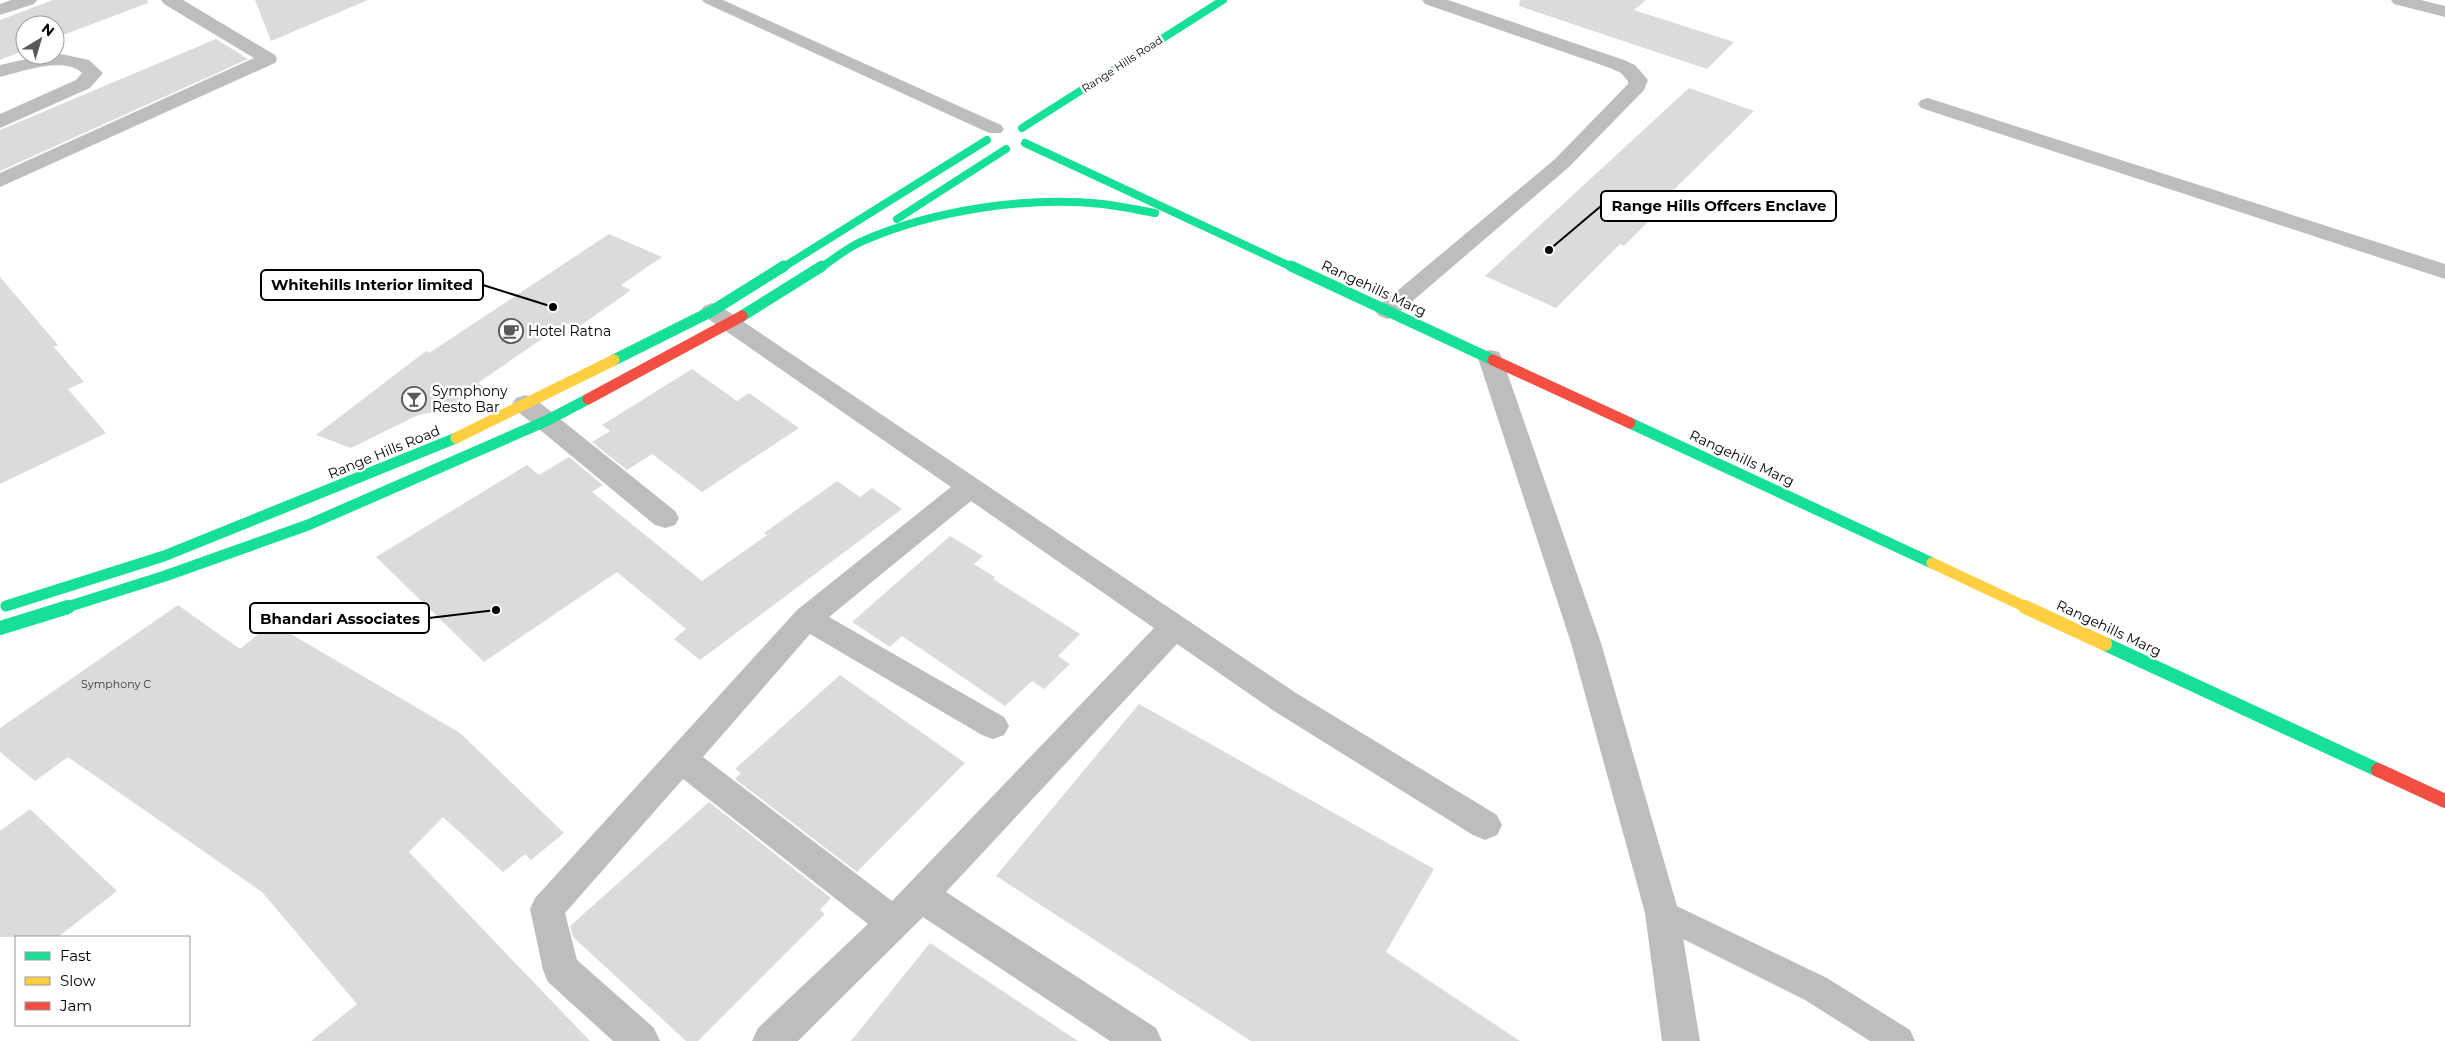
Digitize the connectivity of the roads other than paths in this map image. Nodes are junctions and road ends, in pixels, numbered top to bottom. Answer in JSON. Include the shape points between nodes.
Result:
{"nodes":[{"id":1,"x":28,"y":0,"type":"edge"},
{"id":2,"x":170,"y":0,"type":"edge"},
{"id":3,"x":710,"y":0,"type":"edge"},
{"id":4,"x":753,"y":0,"type":"edge"},
{"id":5,"x":1223,"y":0,"type":"edge"},
{"id":6,"x":1431,"y":0,"type":"edge"},
{"id":7,"x":2400,"y":0,"type":"edge"},
{"id":8,"x":0,"y":10,"type":"edge"},
{"id":9,"x":733,"y":10,"type":"junction"},
{"id":10,"x":2445,"y":12,"type":"edge"},
{"id":11,"x":0,"y":71,"type":"edge"},
{"id":12,"x":1928,"y":104,"type":"dead end"},
{"id":13,"x":0,"y":122,"type":"edge"},
{"id":14,"x":1022,"y":128,"type":"junction"},
{"id":15,"x":991,"y":134,"type":"junction"},
{"id":16,"x":1026,"y":143,"type":"junction"},
{"id":17,"x":1006,"y":149,"type":"junction"},
{"id":18,"x":0,"y":181,"type":"edge"},
{"id":19,"x":1193,"y":220,"type":"junction"},
{"id":20,"x":864,"y":240,"type":"junction"},
{"id":21,"x":2445,"y":272,"type":"edge"},
{"id":22,"x":1387,"y":311,"type":"junction"},
{"id":23,"x":721,"y":317,"type":"junction"},
{"id":24,"x":1490,"y":358,"type":"junction"},
{"id":25,"x":525,"y":404,"type":"junction"},
{"id":26,"x":546,"y":421,"type":"junction"},
{"id":27,"x":971,"y":486,"type":"junction"},
{"id":28,"x":665,"y":518,"type":"dead end"},
{"id":29,"x":1,"y":612,"type":"edge"},
{"id":30,"x":807,"y":618,"type":"junction"},
{"id":31,"x":1175,"y":626,"type":"junction"},
{"id":32,"x":993,"y":726,"type":"dead end"},
{"id":33,"x":681,"y":759,"type":"junction"},
{"id":34,"x":2445,"y":801,"type":"edge"},
{"id":35,"x":1485,"y":825,"type":"dead end"},
{"id":36,"x":920,"y":896,"type":"junction"},
{"id":37,"x":1662,"y":913,"type":"junction"},
{"id":38,"x":894,"y":924,"type":"junction"},
{"id":39,"x":641,"y":1041,"type":"edge"},
{"id":40,"x":771,"y":1041,"type":"edge"},
{"id":41,"x":1143,"y":1041,"type":"edge"},
{"id":42,"x":1681,"y":1041,"type":"edge"},
{"id":43,"x":1899,"y":1041,"type":"edge"}],
"edges":[{"from":1,"to":8,"type":"street"},
{"from":2,"to":18,"type":"street","via":[[268,59]]},
{"from":3,"to":9,"type":"lane"},
{"from":4,"to":9,"type":"lane"},
{"from":5,"to":14,"type":"main road","name":"Range Hills Road"},
{"from":6,"to":22,"type":"street","via":[[1617,64],[1628,69],[1638,80],[1637,86],[1562,163]]},
{"from":7,"to":10,"type":"street"},
{"from":9,"to":15,"type":"lane"},
{"from":11,"to":13,"type":"street","via":[[30,63],[57,61],[82,63],[93,73],[83,84]]},
{"from":12,"to":21,"type":"street"},
{"from":14,"to":15,"type":"main road","via":[[1009,126]]},
{"from":14,"to":16,"type":"main road","via":[[1029,135]]},
{"from":15,"to":17,"type":"main road","via":[[993,146]]},
{"from":15,"to":23,"type":"main road","name":"Range Hills Road","via":[[787,265]]},
{"from":16,"to":17,"type":"main road"},
{"from":16,"to":19,"type":"main road","name":"Rangehills Marg"},
{"from":17,"to":20,"type":"main road"},
{"from":19,"to":20,"type":"main road","via":[[1104,204],[1042,202],[944,214]]},
{"from":19,"to":22,"type":"main road","name":"Rangehills Marg"},
{"from":20,"to":23,"type":"main road"},
{"from":22,"to":24,"type":"main road","name":"Rangehills Marg"},
{"from":23,"to":25,"type":"main road","name":"Range Hills Road"},
{"from":23,"to":26,"type":"main road"},
{"from":23,"to":27,"type":"street"},
{"from":24,"to":34,"type":"main road","name":"Rangehills Marg"},
{"from":24,"to":37,"type":"street","via":[[1586,643]]},
{"from":25,"to":26,"type":"street"},
{"from":25,"to":29,"type":"main road","name":"Range Hills Road","via":[[455,440],[164,556]]},
{"from":26,"to":28,"type":"street"},
{"from":26,"to":29,"type":"main road","via":[[308,525],[165,576]]},
{"from":27,"to":30,"type":"street"},
{"from":27,"to":31,"type":"street"},
{"from":30,"to":32,"type":"street"},
{"from":30,"to":33,"type":"street"},
{"from":31,"to":35,"type":"street","via":[[1285,702]]},
{"from":31,"to":36,"type":"street"},
{"from":33,"to":38,"type":"street"},
{"from":33,"to":39,"type":"street","via":[[547,909],[561,970]]},
{"from":36,"to":38,"type":"street"},
{"from":36,"to":41,"type":"street"},
{"from":37,"to":42,"type":"street"},
{"from":37,"to":43,"type":"lane","via":[[1816,989]]},
{"from":38,"to":40,"type":"street"}]}
